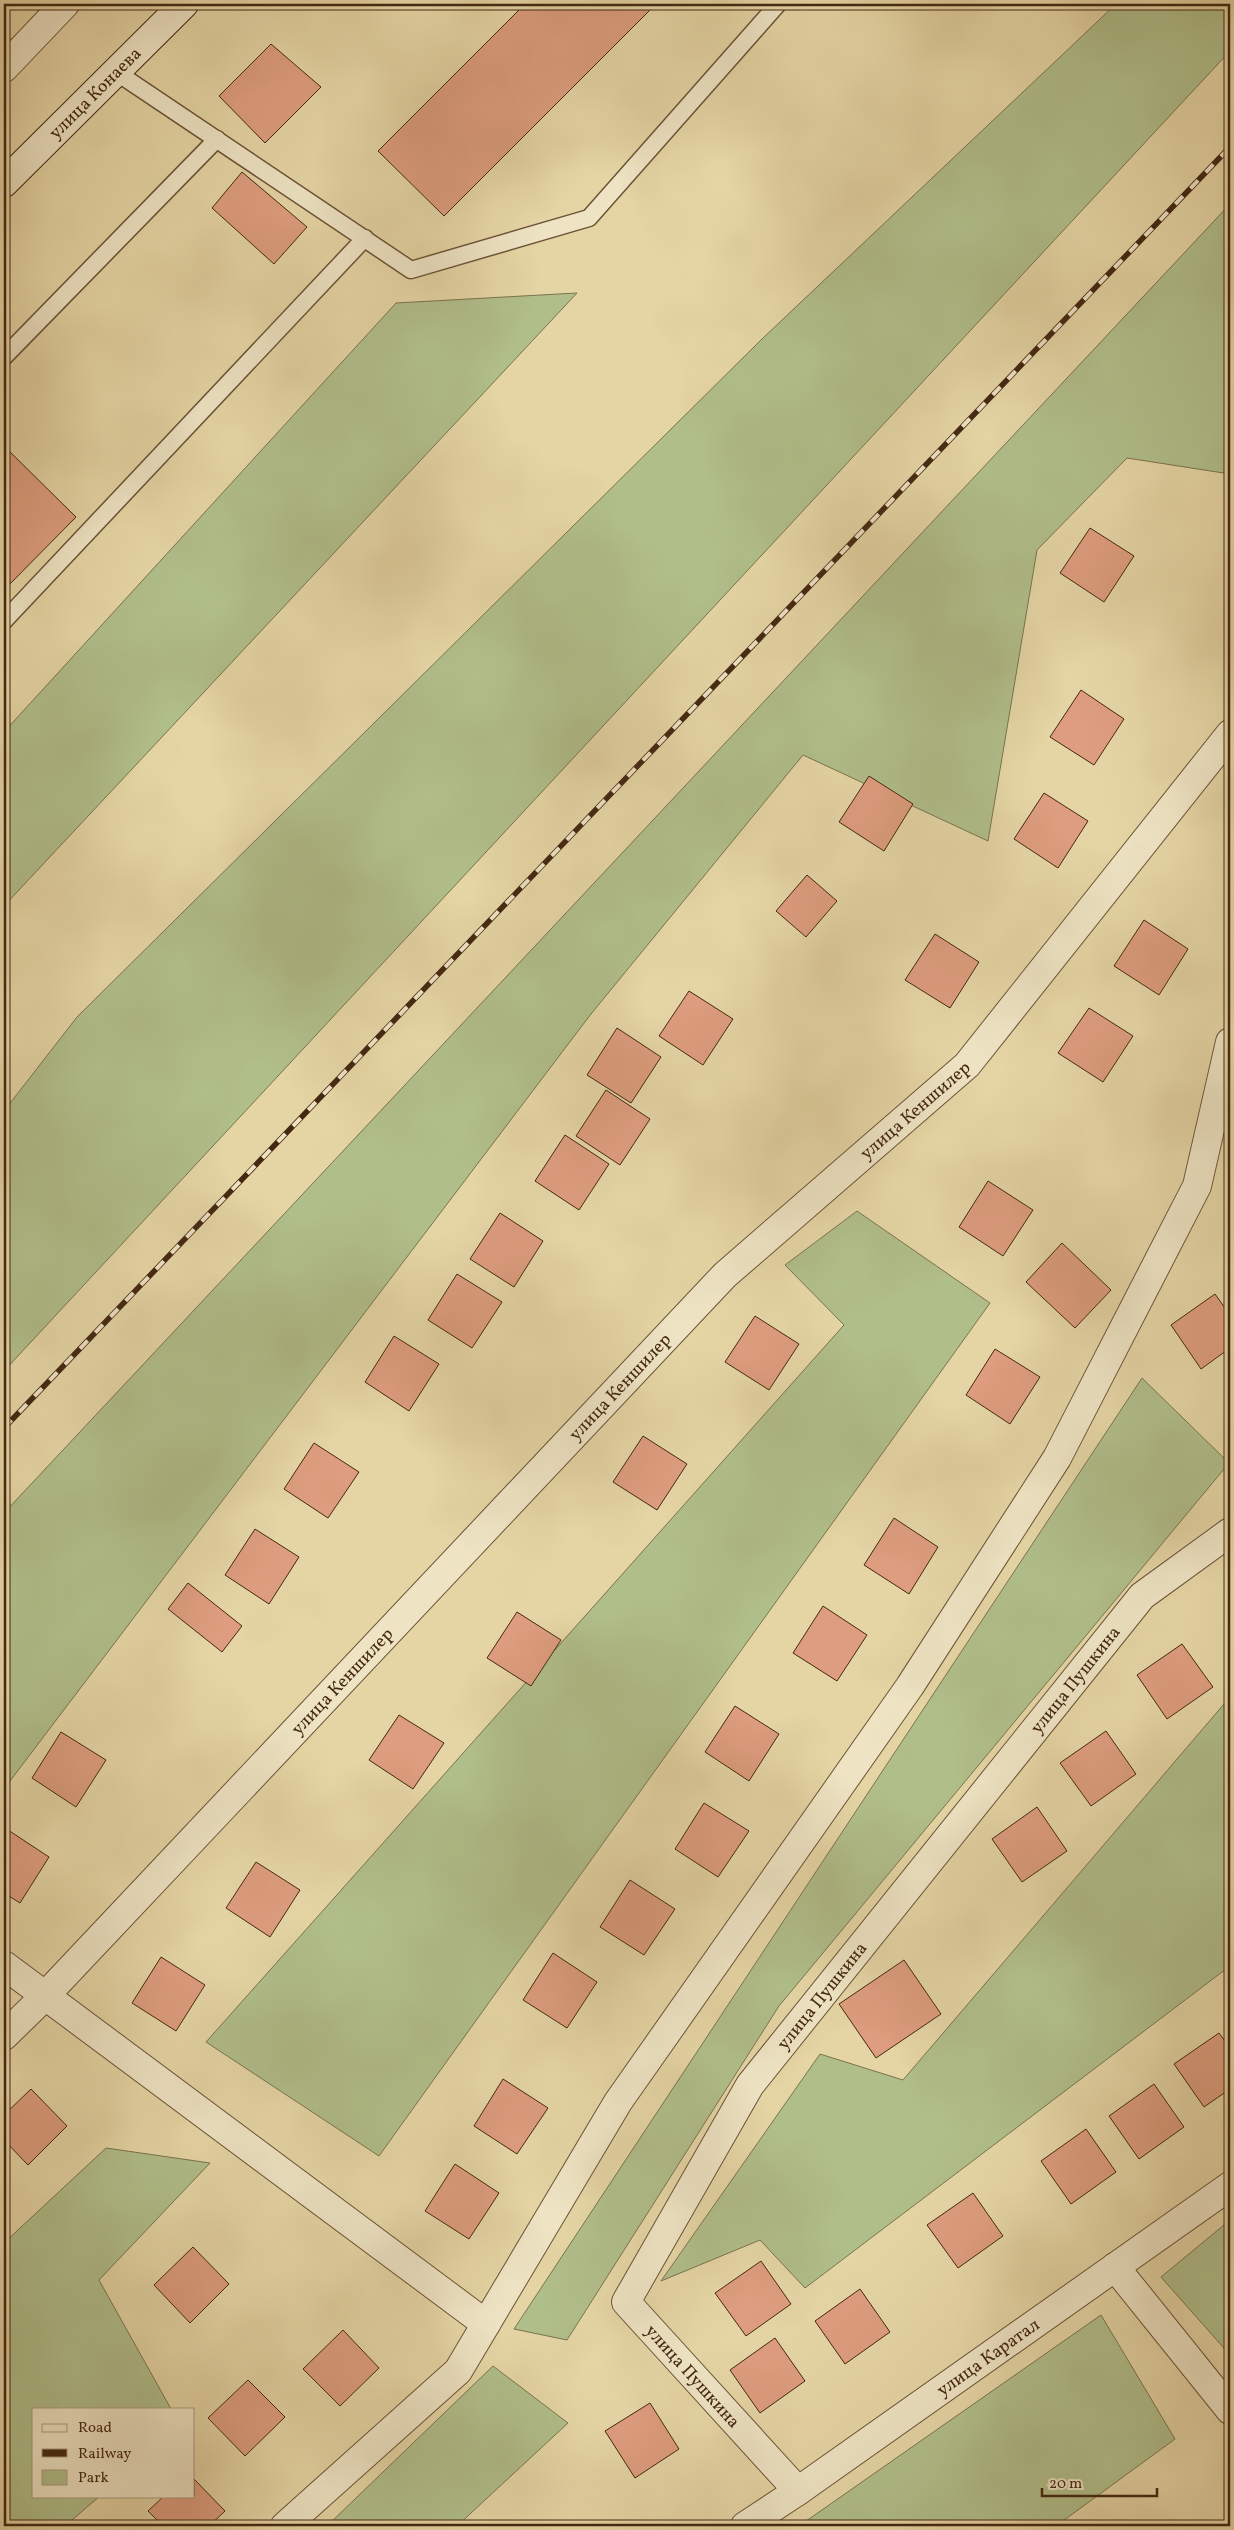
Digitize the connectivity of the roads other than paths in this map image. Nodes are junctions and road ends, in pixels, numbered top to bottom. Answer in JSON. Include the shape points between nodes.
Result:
{"nodes":[{"id":1,"x":64,"y":4,"type":"edge"},
{"id":2,"x":184,"y":4,"type":"edge"},
{"id":3,"x":778,"y":4,"type":"edge"},
{"id":4,"x":4,"y":68,"type":"edge"},
{"id":5,"x":116,"y":72,"type":"junction"},
{"id":6,"x":216,"y":139,"type":"junction"},
{"id":7,"x":4,"y":183,"type":"edge"},
{"id":8,"x":365,"y":238,"type":"junction"},
{"id":9,"x":4,"y":357,"type":"edge"},
{"id":10,"x":4,"y":620,"type":"edge"},
{"id":11,"x":1230,"y":734,"type":"edge"},
{"id":12,"x":1230,"y":1042,"type":"edge"},
{"id":13,"x":1230,"y":1532,"type":"edge"},
{"id":14,"x":4,"y":1965,"type":"edge"},
{"id":15,"x":44,"y":1997,"type":"junction"},
{"id":16,"x":4,"y":2036,"type":"edge"},
{"id":17,"x":1230,"y":2186,"type":"edge"},
{"id":18,"x":1116,"y":2267,"type":"junction"},
{"id":19,"x":486,"y":2324,"type":"junction"},
{"id":20,"x":1230,"y":2410,"type":"edge"},
{"id":21,"x":798,"y":2492,"type":"junction"},
{"id":22,"x":285,"y":2526,"type":"edge"},
{"id":23,"x":745,"y":2526,"type":"edge"}],
"edges":[{"from":1,"to":4,"type":"street"},
{"from":2,"to":5,"type":"street","name":"улица Конаева"},
{"from":3,"to":8,"type":"lane","via":[[589,218],[412,270]]},
{"from":5,"to":6,"type":"lane"},
{"from":5,"to":7,"type":"street","name":"улица Конаева"},
{"from":6,"to":8,"type":"lane"},
{"from":6,"to":9,"type":"lane"},
{"from":8,"to":10,"type":"lane"},
{"from":11,"to":15,"type":"street","name":"улица Кеншилер","via":[[967,1065],[725,1275]]},
{"from":12,"to":19,"type":"street","via":[[1197,1186],[1057,1458],[910,1686],[618,2102]]},
{"from":13,"to":21,"type":"street","name":"улица Пушкина","via":[[1142,1596],[750,2085],[626,2302]]},
{"from":14,"to":15,"type":"street"},
{"from":15,"to":16,"type":"street","name":"улица Кеншилер"},
{"from":15,"to":19,"type":"street"},
{"from":17,"to":18,"type":"street","name":"улица Каратал"},
{"from":18,"to":20,"type":"street"},
{"from":18,"to":21,"type":"street","name":"улица Каратал"},
{"from":19,"to":22,"type":"street","via":[[458,2371]]},
{"from":21,"to":23,"type":"street","name":"улица Каратал"}]}
